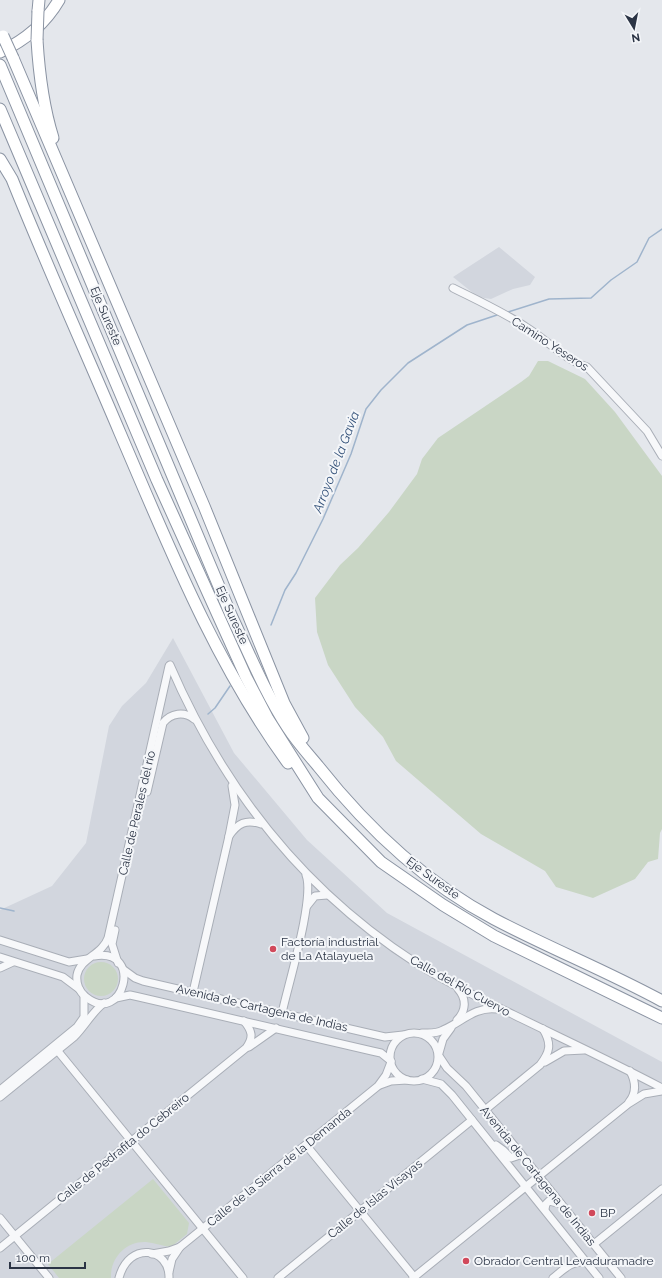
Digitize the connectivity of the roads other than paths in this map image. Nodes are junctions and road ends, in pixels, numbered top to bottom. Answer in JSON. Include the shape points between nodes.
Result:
{"nodes":[{"id":1,"x":59,"y":0,"type":"edge"},
{"id":2,"x":38,"y":6,"type":"edge"},
{"id":3,"x":2,"y":33,"type":"edge"},
{"id":4,"x":0,"y":52,"type":"edge"},
{"id":5,"x":0,"y":65,"type":"edge"},
{"id":6,"x":0,"y":109,"type":"edge"},
{"id":7,"x":0,"y":159,"type":"edge"},
{"id":8,"x":0,"y":167,"type":"edge"},
{"id":9,"x":68,"y":184,"type":"junction"},
{"id":10,"x":24,"y":210,"type":"junction"},
{"id":11,"x":453,"y":288,"type":"dead end"},
{"id":12,"x":662,"y":456,"type":"edge"},
{"id":13,"x":170,"y":665,"type":"joint"},
{"id":14,"x":195,"y":720,"type":"junction"},
{"id":15,"x":232,"y":782,"type":"junction"},
{"id":16,"x":331,"y":783,"type":"junction"},
{"id":17,"x":318,"y":798,"type":"junction"},
{"id":18,"x":261,"y":824,"type":"junction"},
{"id":19,"x":229,"y":836,"type":"junction"},
{"id":20,"x":305,"y":873,"type":"junction"},
{"id":21,"x":327,"y":895,"type":"junction"},
{"id":22,"x":306,"y":908,"type":"junction"},
{"id":23,"x":0,"y":940,"type":"edge"},
{"id":24,"x":0,"y":957,"type":"edge"},
{"id":25,"x":92,"y":957,"type":"junction"},
{"id":26,"x":13,"y":962,"type":"junction"},
{"id":27,"x":118,"y":963,"type":"junction"},
{"id":28,"x":0,"y":968,"type":"edge"},
{"id":29,"x":124,"y":970,"type":"junction"},
{"id":30,"x":457,"y":987,"type":"junction"},
{"id":31,"x":79,"y":989,"type":"junction"},
{"id":32,"x":193,"y":992,"type":"junction"},
{"id":33,"x":84,"y":996,"type":"junction"},
{"id":34,"x":114,"y":999,"type":"junction"},
{"id":35,"x":662,"y":1001,"type":"edge"},
{"id":36,"x":104,"y":1003,"type":"junction"},
{"id":37,"x":501,"y":1009,"type":"junction"},
{"id":38,"x":282,"y":1013,"type":"junction"},
{"id":39,"x":662,"y":1018,"type":"edge"},
{"id":40,"x":244,"y":1021,"type":"junction"},
{"id":41,"x":453,"y":1025,"type":"junction"},
{"id":42,"x":276,"y":1028,"type":"junction"},
{"id":43,"x":543,"y":1029,"type":"junction"},
{"id":44,"x":419,"y":1033,"type":"junction"},
{"id":45,"x":403,"y":1035,"type":"junction"},
{"id":46,"x":246,"y":1048,"type":"junction"},
{"id":47,"x":58,"y":1050,"type":"junction"},
{"id":48,"x":586,"y":1050,"type":"junction"},
{"id":49,"x":438,"y":1055,"type":"junction"},
{"id":50,"x":391,"y":1061,"type":"junction"},
{"id":51,"x":540,"y":1065,"type":"junction"},
{"id":52,"x":630,"y":1071,"type":"junction"},
{"id":53,"x":422,"y":1079,"type":"junction"},
{"id":54,"x":410,"y":1080,"type":"junction"},
{"id":55,"x":378,"y":1086,"type":"junction"},
{"id":56,"x":662,"y":1088,"type":"edge"},
{"id":57,"x":0,"y":1090,"type":"edge"},
{"id":58,"x":662,"y":1091,"type":"edge"},
{"id":59,"x":0,"y":1097,"type":"edge"},
{"id":60,"x":628,"y":1104,"type":"junction"},
{"id":61,"x":485,"y":1110,"type":"junction"},
{"id":62,"x":472,"y":1120,"type":"junction"},
{"id":63,"x":132,"y":1141,"type":"junction"},
{"id":64,"x":491,"y":1142,"type":"junction"},
{"id":65,"x":306,"y":1144,"type":"junction"},
{"id":66,"x":517,"y":1150,"type":"junction"},
{"id":67,"x":539,"y":1176,"type":"junction"},
{"id":68,"x":526,"y":1186,"type":"junction"},
{"id":69,"x":662,"y":1189,"type":"edge"},
{"id":70,"x":563,"y":1206,"type":"junction"},
{"id":71,"x":545,"y":1209,"type":"junction"},
{"id":72,"x":360,"y":1211,"type":"junction"},
{"id":73,"x":0,"y":1218,"type":"edge"},
{"id":74,"x":203,"y":1228,"type":"junction"},
{"id":75,"x":15,"y":1236,"type":"junction"},
{"id":76,"x":572,"y":1243,"type":"junction"},
{"id":77,"x":594,"y":1244,"type":"junction"},
{"id":78,"x":180,"y":1247,"type":"junction"},
{"id":79,"x":0,"y":1248,"type":"edge"},
{"id":80,"x":152,"y":1254,"type":"junction"},
{"id":81,"x":586,"y":1262,"type":"junction"},
{"id":82,"x":568,"y":1265,"type":"junction"},
{"id":83,"x":169,"y":1275,"type":"edge"},
{"id":84,"x":120,"y":1277,"type":"edge"},
{"id":85,"x":49,"y":1278,"type":"edge"},
{"id":86,"x":243,"y":1278,"type":"edge"},
{"id":87,"x":278,"y":1278,"type":"edge"},
{"id":88,"x":414,"y":1278,"type":"edge"},
{"id":89,"x":553,"y":1278,"type":"edge"},
{"id":90,"x":599,"y":1278,"type":"edge"},
{"id":91,"x":621,"y":1278,"type":"edge"}],
"edges":[{"from":1,"to":4,"type":"highway","via":[[50,16],[32,33]]},
{"from":2,"to":9,"type":"highway","bridge":true,"via":[[39,76],[48,121]]},
{"from":3,"to":9,"type":"highway","bridge":true},
{"from":5,"to":16,"type":"highway","name":"Eje Sureste","via":[[231,615],[265,689],[289,729]]},
{"from":6,"to":17,"type":"highway","name":"Eje Sureste","via":[[157,480],[243,669],[268,719]]},
{"from":7,"to":10,"type":"highway","via":[[12,179]]},
{"from":8,"to":10,"type":"highway"},
{"from":9,"to":16,"type":"highway","via":[[284,703]]},
{"from":10,"to":17,"type":"highway","via":[[172,555],[212,639],[274,744],[298,777]]},
{"from":11,"to":12,"type":"street","name":"Camino Yeseros","via":[[527,327],[554,348],[587,367],[647,431]]},
{"from":13,"to":14,"type":"street","name":"Calle del Río Cuervo"},
{"from":13,"to":25,"type":"street","name":"Calle de Perales del río","via":[[109,934],[105,946]]},
{"from":14,"to":15,"type":"street","name":"Calle del Río Cuervo"},
{"from":14,"to":27,"type":"street","name":"Calle de Perales del río","via":[[186,714],[173,715],[166,719],[162,727],[112,941]]},
{"from":15,"to":18,"type":"street","name":"Calle del Río Cuervo"},
{"from":15,"to":19,"type":"street","via":[[235,805]]},
{"from":16,"to":35,"type":"highway","name":"Eje Sureste","via":[[375,832],[405,859],[450,893],[493,918]]},
{"from":17,"to":39,"type":"highway","name":"Eje Sureste","via":[[382,862],[443,906],[494,936]]},
{"from":18,"to":19,"type":"street","via":[[248,821],[240,823]]},
{"from":18,"to":20,"type":"street","name":"Calle del Río Cuervo"},
{"from":19,"to":32,"type":"street"},
{"from":20,"to":21,"type":"street","name":"Calle del Río Cuervo"},
{"from":20,"to":22,"type":"street","via":[[309,886]]},
{"from":21,"to":22,"type":"street","via":[[315,896]]},
{"from":21,"to":30,"type":"street","name":"Calle del Río Cuervo","via":[[365,928],[417,964]]},
{"from":22,"to":38,"type":"street"},
{"from":23,"to":25,"type":"street","via":[[69,962]]},
{"from":24,"to":26,"type":"street"},
{"from":25,"to":27,"type":"street","via":[[107,956]]},
{"from":25,"to":31,"type":"street","via":[[84,963],[78,973]]},
{"from":26,"to":28,"type":"street"},
{"from":26,"to":31,"type":"street","via":[[67,978]]},
{"from":27,"to":29,"type":"street"},
{"from":29,"to":32,"type":"street","name":"Avenida de Cartagena de Indias","via":[[139,980]]},
{"from":29,"to":34,"type":"street","via":[[123,989]]},
{"from":30,"to":37,"type":"street","name":"Calle del Río Cuervo"},
{"from":30,"to":41,"type":"street","via":[[465,1005],[462,1015]]},
{"from":31,"to":33,"type":"street"},
{"from":32,"to":38,"type":"street","name":"Avenida de Cartagena de Indias"},
{"from":33,"to":36,"type":"street","via":[[94,1002]]},
{"from":33,"to":57,"type":"street","via":[[84,1017],[77,1027]]},
{"from":34,"to":36,"type":"street"},
{"from":34,"to":40,"type":"street","name":"Avenida de Cartagena de Indias","via":[[130,995]]},
{"from":36,"to":47,"type":"street","via":[[79,1032]]},
{"from":37,"to":41,"type":"street","via":[[480,1010]]},
{"from":37,"to":43,"type":"street","name":"Calle del Río Cuervo"},
{"from":38,"to":45,"type":"street","name":"Avenida de Cartagena de Indias","via":[[385,1037]]},
{"from":40,"to":42,"type":"street","name":"Avenida de Cartagena de Indias"},
{"from":40,"to":46,"type":"street","via":[[252,1036]]},
{"from":41,"to":44,"type":"street","via":[[441,1032]]},
{"from":41,"to":49,"type":"street","via":[[443,1039]]},
{"from":42,"to":46,"type":"street","name":"Calle de Pedrafita do Cebreiro"},
{"from":42,"to":50,"type":"street","name":"Avenida de Cartagena de Indias","via":[[378,1052]]},
{"from":43,"to":48,"type":"street","name":"Calle del Río Cuervo"},
{"from":43,"to":51,"type":"street","via":[[549,1040],[549,1049]]},
{"from":44,"to":45,"type":"street"},
{"from":44,"to":49,"type":"street","via":[[433,1042]]},
{"from":45,"to":50,"type":"street","via":[[391,1049]]},
{"from":46,"to":63,"type":"street","name":"Calle de Pedrafita do Cebreiro"},
{"from":47,"to":59,"type":"street"},
{"from":47,"to":63,"type":"street"},
{"from":48,"to":51,"type":"street","via":[[564,1051]]},
{"from":48,"to":52,"type":"street","name":"Calle del Río Cuervo"},
{"from":49,"to":53,"type":"street","via":[[435,1070]]},
{"from":49,"to":61,"type":"street","name":"Avenida de Cartagena de Indias"},
{"from":50,"to":54,"type":"street","via":[[397,1074]]},
{"from":50,"to":55,"type":"street","name":"Calle de la Sierra de la Demanda","via":[[386,1075]]},
{"from":51,"to":61,"type":"street"},
{"from":52,"to":56,"type":"street","name":"Calle del Río Cuervo"},
{"from":52,"to":60,"type":"street","via":[[635,1089]]},
{"from":53,"to":54,"type":"street"},
{"from":53,"to":62,"type":"street","name":"Avenida de Cartagena de Indias","via":[[440,1084]]},
{"from":54,"to":55,"type":"street","name":"Calle de la Sierra de la Demanda","via":[[391,1081]]},
{"from":55,"to":65,"type":"street","name":"Calle de la Sierra de la Demanda"},
{"from":58,"to":60,"type":"street","via":[[644,1094]]},
{"from":60,"to":67,"type":"street"},
{"from":61,"to":66,"type":"street","name":"Avenida de Cartagena de Indias"},
{"from":62,"to":64,"type":"street","name":"Avenida de Cartagena de Indias"},
{"from":62,"to":72,"type":"street","name":"Calle de Islas Visayas"},
{"from":63,"to":74,"type":"street"},
{"from":63,"to":75,"type":"street","name":"Calle de Pedrafita do Cebreiro"},
{"from":64,"to":66,"type":"street","via":[[511,1158],[517,1156]]},
{"from":64,"to":68,"type":"street","name":"Avenida de Cartagena de Indias"},
{"from":65,"to":72,"type":"street"},
{"from":65,"to":74,"type":"street","name":"Calle de la Sierra de la Demanda"},
{"from":66,"to":67,"type":"street","name":"Avenida de Cartagena de Indias"},
{"from":67,"to":68,"type":"street"},
{"from":67,"to":70,"type":"street","name":"Avenida de Cartagena de Indias"},
{"from":68,"to":71,"type":"street","name":"Avenida de Cartagena de Indias"},
{"from":68,"to":88,"type":"street"},
{"from":69,"to":77,"type":"street"},
{"from":70,"to":71,"type":"street","via":[[549,1201]]},
{"from":70,"to":77,"type":"street","name":"Avenida de Cartagena de Indias"},
{"from":71,"to":76,"type":"street","name":"Avenida de Cartagena de Indias"},
{"from":72,"to":87,"type":"street","name":"Calle de Islas Visayas"},
{"from":72,"to":88,"type":"street"},
{"from":73,"to":75,"type":"street"},
{"from":74,"to":78,"type":"street","name":"Calle de la Sierra de la Demanda"},
{"from":74,"to":86,"type":"street"},
{"from":75,"to":79,"type":"street","name":"Calle de Pedrafita do Cebreiro"},
{"from":75,"to":85,"type":"street"},
{"from":76,"to":81,"type":"street","name":"Avenida de Cartagena de Indias"},
{"from":76,"to":82,"type":"street","via":[[573,1253]]},
{"from":77,"to":91,"type":"street","name":"Avenida de Cartagena de Indias"},
{"from":78,"to":80,"type":"street","name":"Calle de la Sierra de la Demanda"},
{"from":78,"to":83,"type":"street","name":"Calle de la Sierra de la Demanda","via":[[172,1259]]},
{"from":80,"to":83,"type":"street","via":[[163,1261]]},
{"from":80,"to":84,"type":"street","name":"Calle de la Sierra de la Demanda","via":[[135,1254],[125,1262]]},
{"from":81,"to":82,"type":"street"},
{"from":81,"to":90,"type":"street","name":"Avenida de Cartagena de Indias"},
{"from":82,"to":89,"type":"street"}]}
